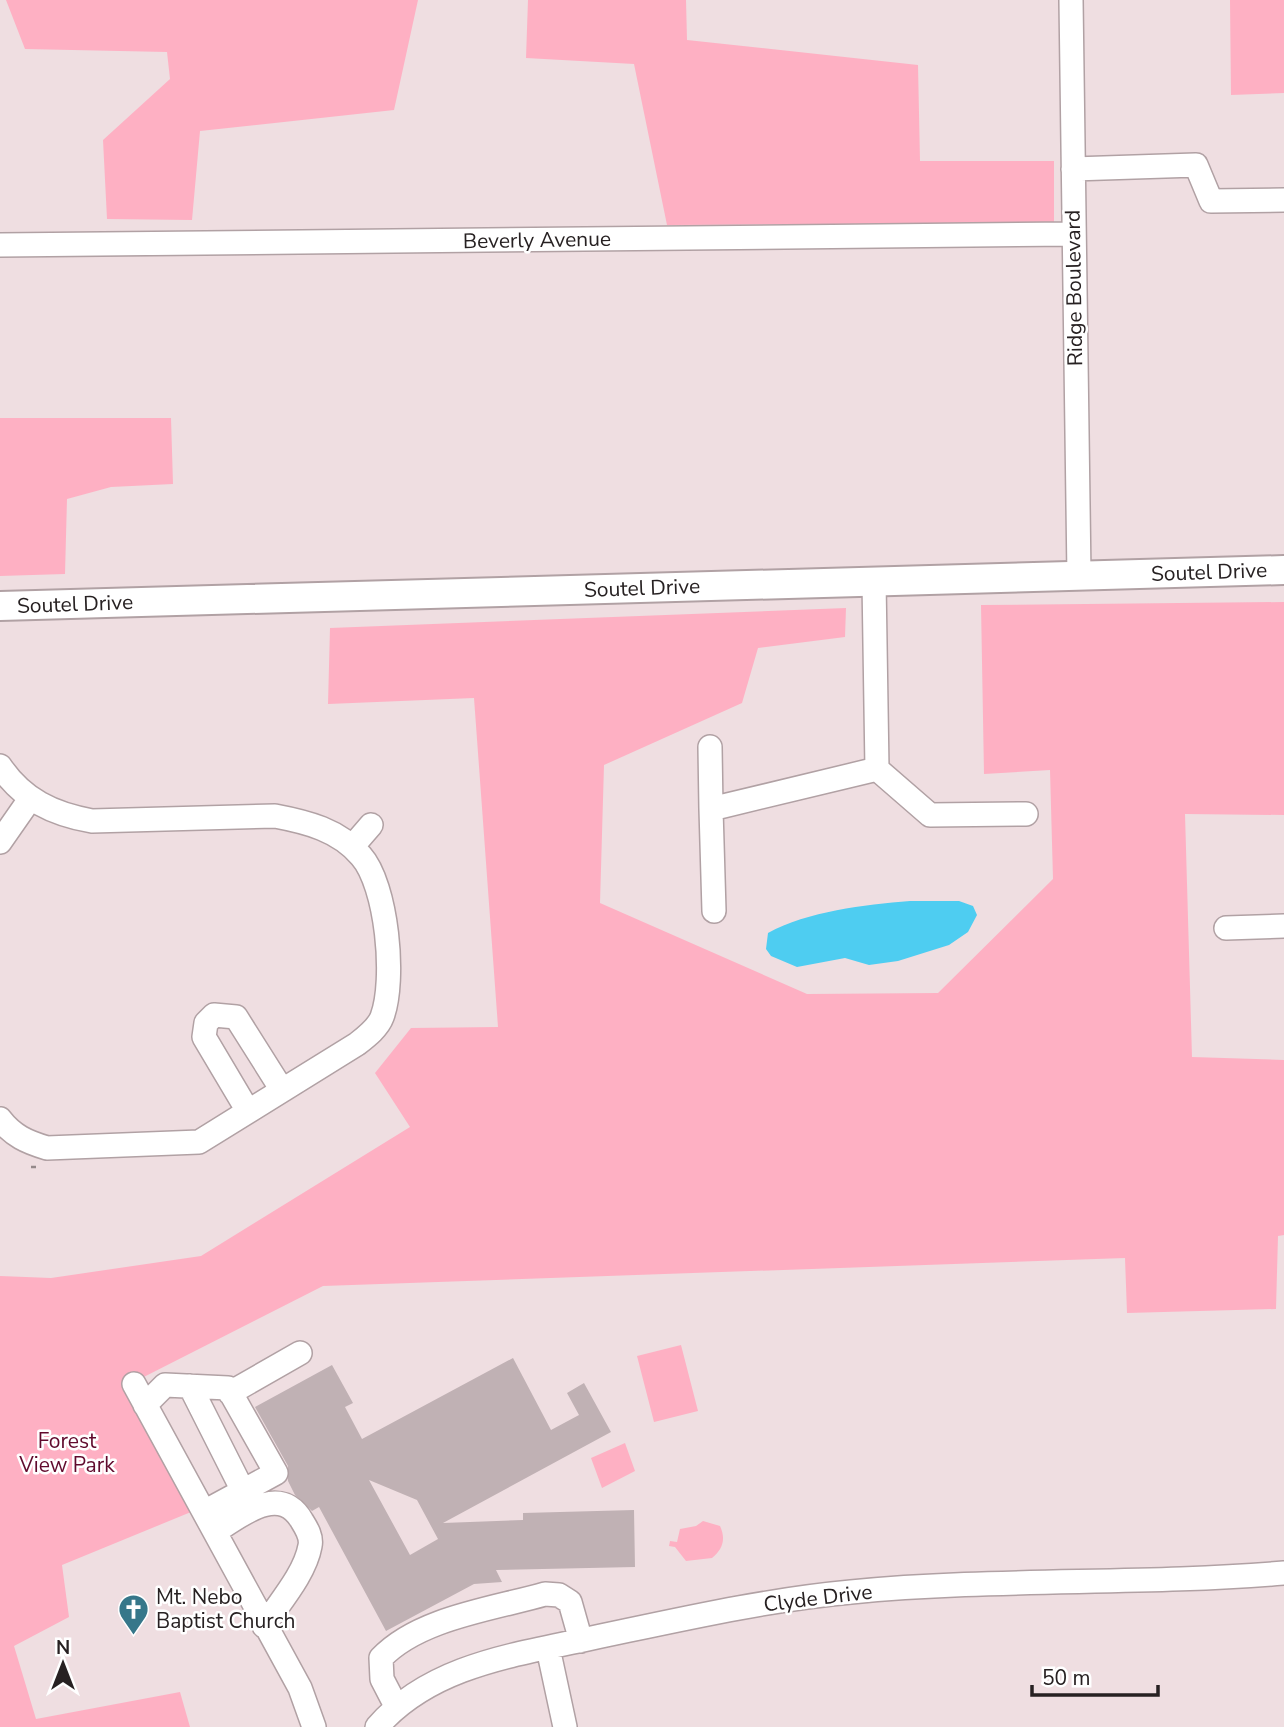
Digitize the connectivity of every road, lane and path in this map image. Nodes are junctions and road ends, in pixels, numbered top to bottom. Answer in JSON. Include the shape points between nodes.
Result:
{"nodes":[{"id":1,"x":1071,"y":0,"type":"edge"},
{"id":2,"x":1073,"y":169,"type":"junction"},
{"id":3,"x":1284,"y":200,"type":"edge"},
{"id":4,"x":1073,"y":234,"type":"junction"},
{"id":5,"x":0,"y":245,"type":"edge"},
{"id":6,"x":1284,"y":570,"type":"edge"},
{"id":7,"x":1079,"y":576,"type":"junction"},
{"id":8,"x":874,"y":581,"type":"junction"},
{"id":9,"x":0,"y":606,"type":"edge"},
{"id":10,"x":710,"y":747,"type":"dead end"},
{"id":11,"x":0,"y":766,"type":"edge"},
{"id":12,"x":877,"y":769,"type":"junction"},
{"id":13,"x":30,"y":799,"type":"junction"},
{"id":14,"x":712,"y":809,"type":"junction"},
{"id":15,"x":1026,"y":814,"type":"dead end"},
{"id":16,"x":370,"y":825,"type":"dead end"},
{"id":17,"x":0,"y":842,"type":"edge"},
{"id":18,"x":352,"y":847,"type":"junction"},
{"id":19,"x":714,"y":911,"type":"dead end"},
{"id":20,"x":1284,"y":926,"type":"edge"},
{"id":21,"x":1226,"y":928,"type":"dead end"},
{"id":22,"x":282,"y":1090,"type":"junction"},
{"id":23,"x":248,"y":1111,"type":"junction"},
{"id":24,"x":4,"y":1125,"type":"edge"},
{"id":25,"x":300,"y":1353,"type":"dead end"},
{"id":26,"x":134,"y":1384,"type":"dead end"},
{"id":27,"x":190,"y":1386,"type":"junction"},
{"id":28,"x":230,"y":1393,"type":"junction"},
{"id":29,"x":145,"y":1405,"type":"junction"},
{"id":30,"x":243,"y":1491,"type":"junction"},
{"id":31,"x":209,"y":1522,"type":"junction"},
{"id":32,"x":1284,"y":1573,"type":"edge"},
{"id":33,"x":264,"y":1626,"type":"junction"},
{"id":34,"x":581,"y":1641,"type":"junction"},
{"id":35,"x":548,"y":1648,"type":"junction"},
{"id":36,"x":396,"y":1706,"type":"junction"},
{"id":37,"x":316,"y":1725,"type":"edge"},
{"id":38,"x":377,"y":1727,"type":"edge"},
{"id":39,"x":565,"y":1727,"type":"edge"}],
"edges":[{"from":1,"to":2,"type":"street","name":"Ridge Boulevard"},
{"from":2,"to":3,"type":"street","via":[[1196,165],[1211,201]]},
{"from":2,"to":4,"type":"street","name":"Ridge Boulevard"},
{"from":4,"to":5,"type":"street","name":"Beverly Avenue"},
{"from":4,"to":7,"type":"street","name":"Ridge Boulevard"},
{"from":6,"to":7,"type":"main road","name":"Soutel Drive"},
{"from":7,"to":8,"type":"main road","name":"Soutel Drive"},
{"from":8,"to":9,"type":"main road","name":"Soutel Drive"},
{"from":8,"to":12,"type":"street"},
{"from":10,"to":14,"type":"street"},
{"from":11,"to":13,"type":"street"},
{"from":12,"to":14,"type":"street"},
{"from":12,"to":15,"type":"street","via":[[930,815]]},
{"from":13,"to":17,"type":"street"},
{"from":13,"to":18,"type":"street","via":[[54,813],[92,821],[275,816],[331,832]]},
{"from":14,"to":19,"type":"street"},
{"from":16,"to":18,"type":"street"},
{"from":18,"to":22,"type":"street","via":[[374,875],[386,920],[382,1018],[358,1044]]},
{"from":20,"to":21,"type":"street"},
{"from":22,"to":23,"type":"street"},
{"from":22,"to":23,"type":"street","via":[[236,1017],[214,1015],[206,1023],[204,1037]]},
{"from":23,"to":24,"type":"street","via":[[199,1142],[180,1145],[47,1148],[24,1140]]},
{"from":25,"to":28,"type":"street"},
{"from":26,"to":29,"type":"street"},
{"from":27,"to":28,"type":"street","via":[[228,1388]]},
{"from":27,"to":29,"type":"street","via":[[165,1385]]},
{"from":27,"to":30,"type":"street"},
{"from":28,"to":30,"type":"street","via":[[276,1473]]},
{"from":29,"to":31,"type":"street"},
{"from":30,"to":31,"type":"street"},
{"from":31,"to":33,"type":"street"},
{"from":31,"to":33,"type":"street","via":[[279,1502],[298,1514],[308,1531],[307,1559]]},
{"from":32,"to":34,"type":"street","name":"Clyde Drive","via":[[851,1592],[760,1604]]},
{"from":33,"to":37,"type":"street"},
{"from":34,"to":35,"type":"street","name":"Clyde Drive"},
{"from":34,"to":36,"type":"street","via":[[570,1602],[545,1594],[422,1629],[397,1641],[381,1658],[382,1679]]},
{"from":35,"to":36,"type":"street","name":"Clyde Drive","via":[[442,1676]]},
{"from":35,"to":39,"type":"street"},
{"from":36,"to":38,"type":"street","name":"Clyde Drive"}]}
